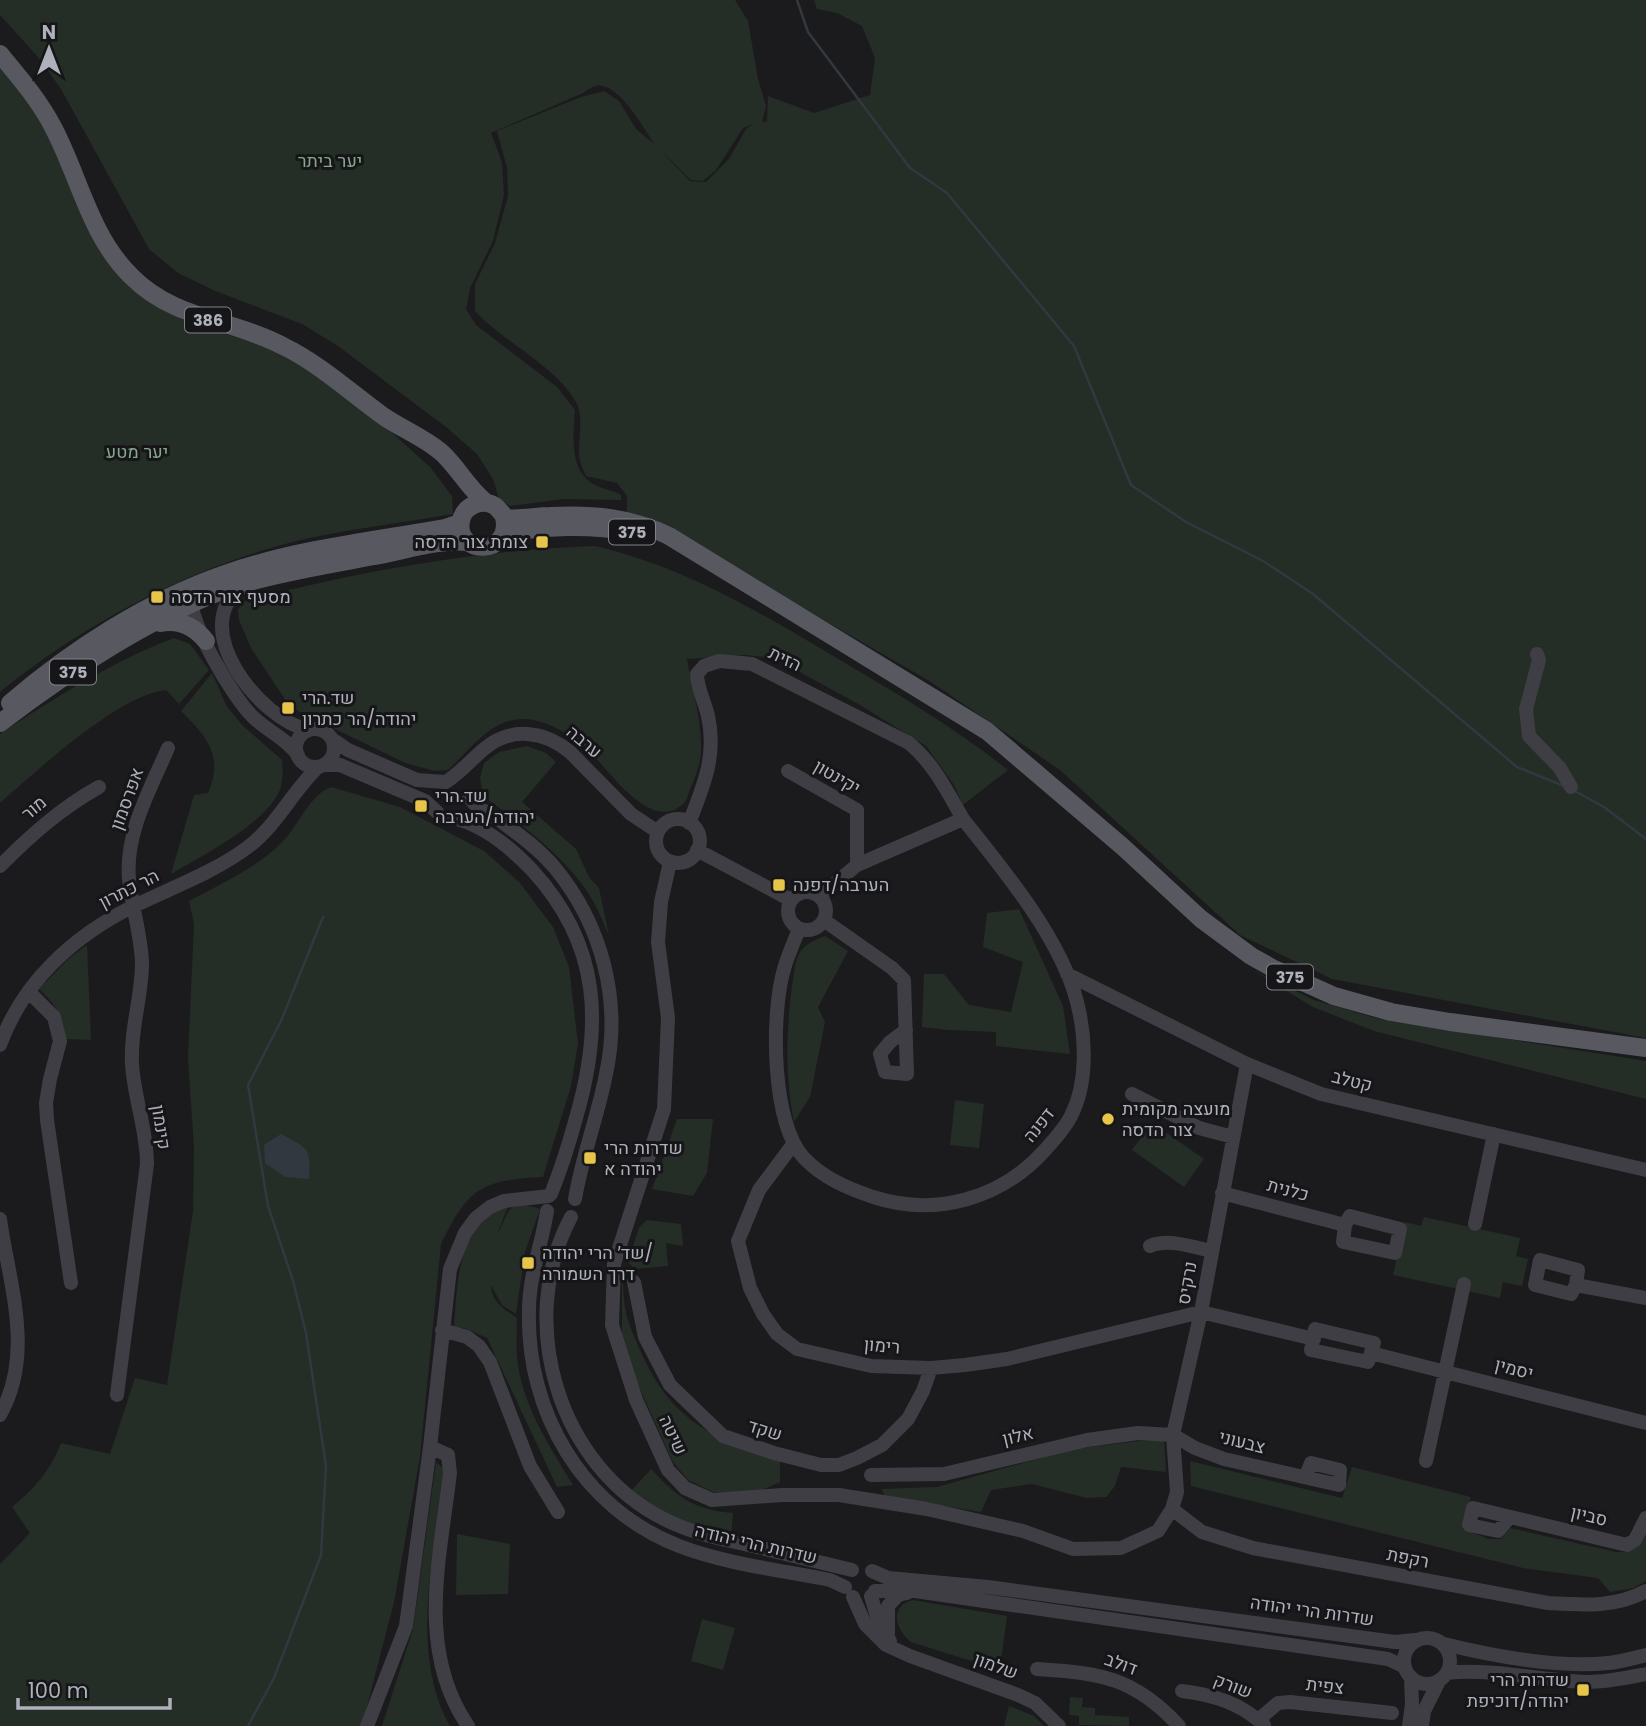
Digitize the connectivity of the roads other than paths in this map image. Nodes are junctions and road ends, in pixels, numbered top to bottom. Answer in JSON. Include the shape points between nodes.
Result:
{"nodes":[{"id":1,"x":0,"y":54,"type":"edge"},
{"id":2,"x":424,"y":439,"type":"junction"},
{"id":3,"x":487,"y":503,"type":"junction"},
{"id":4,"x":464,"y":516,"type":"junction"},
{"id":5,"x":503,"y":526,"type":"junction"},
{"id":6,"x":468,"y":542,"type":"junction"},
{"id":7,"x":248,"y":583,"type":"junction"},
{"id":8,"x":195,"y":586,"type":"junction"},
{"id":9,"x":191,"y":606,"type":"junction"},
{"id":10,"x":149,"y":626,"type":"junction"},
{"id":11,"x":206,"y":641,"type":"junction"},
{"id":12,"x":1537,"y":654,"type":"dead end"},
{"id":13,"x":0,"y":711,"type":"edge"},
{"id":14,"x":0,"y":723,"type":"edge"},
{"id":15,"x":309,"y":730,"type":"junction"},
{"id":16,"x":332,"y":739,"type":"junction"},
{"id":17,"x":168,"y":748,"type":"dead end"},
{"id":18,"x":299,"y":758,"type":"junction"},
{"id":19,"x":472,"y":761,"type":"junction"},
{"id":20,"x":321,"y":766,"type":"junction"},
{"id":21,"x":788,"y":771,"type":"dead end"},
{"id":22,"x":446,"y":782,"type":"junction"},
{"id":23,"x":99,"y":787,"type":"dead end"},
{"id":24,"x":1571,"y":787,"type":"dead end"},
{"id":25,"x":297,"y":792,"type":"junction"},
{"id":26,"x":468,"y":794,"type":"junction"},
{"id":27,"x":437,"y":812,"type":"junction"},
{"id":28,"x":453,"y":818,"type":"junction"},
{"id":29,"x":963,"y":819,"type":"junction"},
{"id":30,"x":689,"y":823,"type":"junction"},
{"id":31,"x":658,"y":832,"type":"junction"},
{"id":32,"x":697,"y":850,"type":"junction"},
{"id":33,"x":670,"y":862,"type":"junction"},
{"id":34,"x":857,"y":865,"type":"junction"},
{"id":35,"x":0,"y":866,"type":"edge"},
{"id":36,"x":820,"y":896,"type":"junction"},
{"id":37,"x":791,"y":900,"type":"junction"},
{"id":38,"x":134,"y":906,"type":"junction"},
{"id":39,"x":825,"y":920,"type":"junction"},
{"id":40,"x":799,"y":929,"type":"junction"},
{"id":41,"x":1067,"y":974,"type":"junction"},
{"id":42,"x":29,"y":992,"type":"junction"},
{"id":43,"x":906,"y":1030,"type":"dead end"},
{"id":44,"x":0,"y":1045,"type":"edge"},
{"id":45,"x":1646,"y":1049,"type":"edge"},
{"id":46,"x":1247,"y":1064,"type":"junction"},
{"id":47,"x":1132,"y":1094,"type":"dead end"},
{"id":48,"x":1494,"y":1134,"type":"junction"},
{"id":49,"x":1233,"y":1137,"type":"junction"},
{"id":50,"x":794,"y":1143,"type":"junction"},
{"id":51,"x":1646,"y":1170,"type":"edge"},
{"id":52,"x":1222,"y":1193,"type":"junction"},
{"id":53,"x":575,"y":1199,"type":"junction"},
{"id":54,"x":548,"y":1202,"type":"junction"},
{"id":55,"x":571,"y":1217,"type":"junction"},
{"id":56,"x":0,"y":1219,"type":"edge"},
{"id":57,"x":1475,"y":1224,"type":"dead end"},
{"id":58,"x":1345,"y":1225,"type":"dead end"},
{"id":59,"x":1150,"y":1246,"type":"dead end"},
{"id":60,"x":1212,"y":1251,"type":"junction"},
{"id":61,"x":634,"y":1282,"type":"dead end"},
{"id":62,"x":71,"y":1283,"type":"dead end"},
{"id":63,"x":1464,"y":1284,"type":"dead end"},
{"id":64,"x":1576,"y":1284,"type":"dead end"},
{"id":65,"x":1646,"y":1298,"type":"edge"},
{"id":66,"x":1201,"y":1312,"type":"junction"},
{"id":67,"x":442,"y":1330,"type":"junction"},
{"id":68,"x":1314,"y":1339,"type":"junction"},
{"id":69,"x":1371,"y":1353,"type":"junction"},
{"id":70,"x":930,"y":1368,"type":"junction"},
{"id":71,"x":1445,"y":1371,"type":"junction"},
{"id":72,"x":117,"y":1395,"type":"dead end"},
{"id":73,"x":0,"y":1415,"type":"edge"},
{"id":74,"x":1646,"y":1423,"type":"edge"},
{"id":75,"x":1173,"y":1435,"type":"junction"},
{"id":76,"x":430,"y":1447,"type":"junction"},
{"id":77,"x":1426,"y":1461,"type":"dead end"},
{"id":78,"x":871,"y":1475,"type":"dead end"},
{"id":79,"x":1306,"y":1476,"type":"dead end"},
{"id":80,"x":1172,"y":1509,"type":"junction"},
{"id":81,"x":558,"y":1513,"type":"dead end"},
{"id":82,"x":1509,"y":1518,"type":"dead end"},
{"id":83,"x":1646,"y":1518,"type":"edge"},
{"id":84,"x":852,"y":1570,"type":"junction"},
{"id":85,"x":872,"y":1571,"type":"junction"},
{"id":86,"x":915,"y":1591,"type":"junction"},
{"id":87,"x":1646,"y":1591,"type":"edge"},
{"id":88,"x":849,"y":1592,"type":"junction"},
{"id":89,"x":873,"y":1593,"type":"junction"},
{"id":90,"x":888,"y":1639,"type":"junction"},
{"id":91,"x":1415,"y":1640,"type":"junction"},
{"id":92,"x":1444,"y":1644,"type":"junction"},
{"id":93,"x":1646,"y":1654,"type":"edge"},
{"id":94,"x":910,"y":1656,"type":"junction"},
{"id":95,"x":1037,"y":1669,"type":"dead end"},
{"id":96,"x":1408,"y":1672,"type":"junction"},
{"id":97,"x":1646,"y":1674,"type":"edge"},
{"id":98,"x":1443,"y":1677,"type":"junction"},
{"id":99,"x":1182,"y":1691,"type":"dead end"},
{"id":100,"x":1392,"y":1713,"type":"dead end"},
{"id":101,"x":1262,"y":1723,"type":"edge"},
{"id":102,"x":367,"y":1726,"type":"edge"},
{"id":103,"x":468,"y":1726,"type":"edge"},
{"id":104,"x":1059,"y":1726,"type":"edge"},
{"id":105,"x":1179,"y":1726,"type":"edge"},
{"id":106,"x":1409,"y":1726,"type":"edge"},
{"id":107,"x":1422,"y":1726,"type":"edge"}],
"edges":[{"from":1,"to":2,"type":"main road","number":"386","via":[[53,127],[102,239],[133,279],[172,306],[282,345],[385,418]]},
{"from":2,"to":3,"type":"main road","number":"386","via":[[452,462]]},
{"from":2,"to":4,"type":"main road","number":"386","via":[[466,493]]},
{"from":3,"to":4,"type":"main road","number":"375","via":[[476,504]]},
{"from":3,"to":5,"type":"main road","via":[[497,508]]},
{"from":4,"to":6,"type":"main road","via":[[462,534]]},
{"from":4,"to":8,"type":"main road","number":"375","via":[[445,528],[282,557]]},
{"from":5,"to":6,"type":"main road","number":"375","via":[[496,543],[489,547]]},
{"from":5,"to":45,"type":"main road","number":"375","via":[[593,515],[638,522],[669,536],[987,731],[1201,919],[1274,969],[1334,996],[1391,1012]]},
{"from":6,"to":7,"type":"main road","number":"375"},
{"from":7,"to":9,"type":"main road","number":"375"},
{"from":7,"to":15,"type":"street","via":[[225,606],[221,630],[226,644],[246,685],[265,706]]},
{"from":8,"to":9,"type":"street"},
{"from":8,"to":13,"type":"main road","number":"375","via":[[76,652]]},
{"from":9,"to":10,"type":"main road","number":"375"},
{"from":9,"to":11,"type":"street"},
{"from":10,"to":11,"type":"main road","via":[[184,624]]},
{"from":10,"to":14,"type":"main road","number":"375"},
{"from":11,"to":18,"type":"street","via":[[237,700],[254,719],[291,745]]},
{"from":12,"to":24,"type":"street","via":[[1526,709],[1529,736],[1560,768]]},
{"from":15,"to":16,"type":"street","via":[[322,731]]},
{"from":15,"to":18,"type":"street","via":[[297,743]]},
{"from":16,"to":20,"type":"street","via":[[334,752]]},
{"from":16,"to":22,"type":"street","via":[[417,780]]},
{"from":17,"to":38,"type":"street","name":"אפרסמון","via":[[132,835],[129,879]]},
{"from":18,"to":20,"type":"street","via":[[312,767]]},
{"from":18,"to":25,"type":"street","name":"הר כתרון"},
{"from":19,"to":22,"type":"street","name":"ערבה"},
{"from":19,"to":26,"type":"street"},
{"from":19,"to":31,"type":"street","name":"ערבה","via":[[505,736],[548,738],[570,752],[631,814]]},
{"from":20,"to":25,"type":"street","name":"הר כתרון"},
{"from":20,"to":27,"type":"street","via":[[340,765],[425,801]]},
{"from":21,"to":34,"type":"street","name":"יקינטון","via":[[857,810]]},
{"from":22,"to":26,"type":"street","via":[[458,782]]},
{"from":22,"to":27,"type":"street","via":[[433,794]]},
{"from":23,"to":35,"type":"street","name":"מור","via":[[40,827]]},
{"from":25,"to":38,"type":"street","name":"הר כתרון","via":[[269,829],[247,847],[194,880]]},
{"from":26,"to":28,"type":"street","via":[[466,809]]},
{"from":26,"to":53,"type":"street","via":[[475,806],[526,840],[573,891],[605,968],[611,1000],[609,1062]]},
{"from":27,"to":28,"type":"street"},
{"from":28,"to":54,"type":"street","name":"שדרות הרי יהודה","via":[[466,820],[497,839],[538,877],[567,918],[587,972],[593,1002],[591,1060]]},
{"from":29,"to":30,"type":"street","name":"הזית","via":[[926,757],[909,743],[752,664],[719,661],[697,674],[712,741],[706,781]]},
{"from":29,"to":34,"type":"street"},
{"from":29,"to":41,"type":"street","name":"דפנה","via":[[1009,876]]},
{"from":30,"to":31,"type":"street","via":[[668,822]]},
{"from":30,"to":32,"type":"street","via":[[699,838]]},
{"from":31,"to":33,"type":"street","via":[[656,846]]},
{"from":32,"to":33,"type":"street","via":[[683,863]]},
{"from":32,"to":37,"type":"street"},
{"from":33,"to":80,"type":"street","name":"שיטה","via":[[658,942],[667,1018],[664,1109],[614,1264],[612,1325],[636,1400],[668,1470],[685,1488],[712,1500],[839,1495],[1023,1531],[1073,1549],[1121,1548],[1158,1531]]},
{"from":34,"to":36,"type":"street"},
{"from":36,"to":37,"type":"street","via":[[808,892]]},
{"from":36,"to":39,"type":"street","via":[[827,908]]},
{"from":37,"to":40,"type":"street","via":[[788,917]]},
{"from":38,"to":42,"type":"street","name":"הר כתרון","via":[[79,940],[49,965]]},
{"from":38,"to":72,"type":"street","name":"קינמון","via":[[142,964],[132,1062],[147,1164]]},
{"from":39,"to":40,"type":"street","via":[[816,929]]},
{"from":39,"to":43,"type":"street","via":[[904,980]]},
{"from":40,"to":50,"type":"street","name":"דפנה","via":[[783,971],[776,1057],[779,1097]]},
{"from":41,"to":46,"type":"street","name":"קטלב"},
{"from":41,"to":50,"type":"street","name":"דפנה","via":[[1081,1025],[1081,1085],[1072,1116],[1056,1138],[1009,1181],[980,1196],[944,1205],[892,1202],[825,1177]]},
{"from":42,"to":44,"type":"street","name":"הר כתרון"},
{"from":42,"to":62,"type":"street","via":[[54,1017],[60,1041],[46,1103]]},
{"from":46,"to":48,"type":"street","name":"קטלב","via":[[1321,1094]]},
{"from":46,"to":49,"type":"street","name":"נרקיס"},
{"from":47,"to":49,"type":"street","via":[[1199,1128]]},
{"from":48,"to":51,"type":"street","name":"קטלב"},
{"from":48,"to":57,"type":"street"},
{"from":49,"to":52,"type":"street","name":"נרקיס"},
{"from":50,"to":70,"type":"street","name":"רימון","via":[[759,1190],[738,1241],[750,1288],[763,1314],[777,1334],[797,1349],[871,1366]]},
{"from":52,"to":58,"type":"street","name":"כלנית"},
{"from":52,"to":60,"type":"street","name":"נרקיס"},
{"from":53,"to":54,"type":"street","via":[[564,1191]]},
{"from":53,"to":55,"type":"street"},
{"from":54,"to":55,"type":"street","via":[[557,1220]]},
{"from":54,"to":67,"type":"street","via":[[504,1200],[476,1218],[450,1269]]},
{"from":54,"to":88,"type":"street","name":"שדרות הרי יהודה","via":[[529,1297],[531,1359],[546,1414],[575,1468],[615,1508],[661,1538],[711,1555],[830,1580]]},
{"from":55,"to":84,"type":"street","name":"שדרות הרי יהודה","via":[[549,1283],[547,1337],[563,1408],[590,1457],[626,1495],[668,1522],[715,1538]]},
{"from":56,"to":73,"type":"street","via":[[19,1340],[12,1390]]},
{"from":59,"to":60,"type":"street","via":[[1168,1242]]},
{"from":60,"to":66,"type":"street","name":"נרקיס"},
{"from":61,"to":70,"type":"street","name":"שקד","via":[[645,1337],[670,1385],[723,1436],[774,1453],[839,1465],[869,1452],[908,1419]]},
{"from":63,"to":71,"type":"street"},
{"from":64,"to":65,"type":"street"},
{"from":66,"to":68,"type":"street","name":"יסמין"},
{"from":66,"to":70,"type":"street","name":"רימון","via":[[1007,1359]]},
{"from":66,"to":75,"type":"street","name":"נרקיס"},
{"from":67,"to":76,"type":"street"},
{"from":67,"to":81,"type":"street","via":[[467,1337],[490,1362],[530,1466]]},
{"from":68,"to":69,"type":"street","name":"יסמין","via":[[1311,1350],[1368,1362]]},
{"from":68,"to":69,"type":"street","name":"יסמין","via":[[1315,1329],[1374,1343]]},
{"from":69,"to":71,"type":"street","name":"יסמין"},
{"from":71,"to":74,"type":"street","name":"יסמין"},
{"from":71,"to":77,"type":"street"},
{"from":75,"to":78,"type":"street","name":"אלון","via":[[1138,1433],[1087,1440],[944,1474]]},
{"from":75,"to":79,"type":"street","name":"צבעוני","via":[[1224,1459]]},
{"from":75,"to":80,"type":"street","via":[[1177,1492]]},
{"from":76,"to":102,"type":"street","via":[[406,1626]]},
{"from":76,"to":103,"type":"street","via":[[448,1455],[450,1474],[436,1593],[436,1639],[443,1678]]},
{"from":80,"to":87,"type":"street","name":"רקפת","via":[[1202,1532],[1253,1548],[1548,1603],[1615,1604]]},
{"from":82,"to":83,"type":"street","name":"סביון","via":[[1626,1545],[1635,1540]]},
{"from":84,"to":85,"type":"street","name":"שדרות הרי יהודה"},
{"from":84,"to":88,"type":"street","via":[[846,1577]]},
{"from":85,"to":89,"type":"street","via":[[877,1581]]},
{"from":85,"to":91,"type":"street","name":"שדרות הרי יהודה","via":[[888,1578],[988,1587],[1395,1642]]},
{"from":86,"to":89,"type":"street","name":"שדרות הרי יהודה"},
{"from":86,"to":90,"type":"street","via":[[898,1595],[888,1606]]},
{"from":86,"to":96,"type":"street","name":"שדרות הרי יהודה","via":[[1388,1659]]},
{"from":88,"to":89,"type":"street","name":"שדרות הרי יהודה","via":[[862,1599]]},
{"from":88,"to":94,"type":"street","name":"שלמון","via":[[865,1624],[886,1645]]},
{"from":89,"to":90,"type":"street","name":"שלמון","via":[[875,1615]]},
{"from":90,"to":94,"type":"street","name":"שלמון"},
{"from":91,"to":92,"type":"street","via":[[1427,1637]]},
{"from":91,"to":96,"type":"street","via":[[1405,1655]]},
{"from":92,"to":93,"type":"street","via":[[1483,1654],[1587,1664]]},
{"from":92,"to":98,"type":"street","via":[[1450,1655]]},
{"from":94,"to":104,"type":"street","name":"שלמון","via":[[1018,1695],[1035,1703]]},
{"from":95,"to":105,"type":"street","name":"דולב","via":[[1112,1678],[1135,1688]]},
{"from":96,"to":98,"type":"street","via":[[1427,1684]]},
{"from":96,"to":106,"type":"street"},
{"from":97,"to":98,"type":"street","via":[[1587,1682],[1470,1671]]},
{"from":98,"to":107,"type":"street","via":[[1424,1711]]},
{"from":99,"to":101,"type":"street","name":"שורק","via":[[1237,1705]]},
{"from":100,"to":101,"type":"street","name":"צפית","via":[[1290,1702],[1278,1703]]}]}
